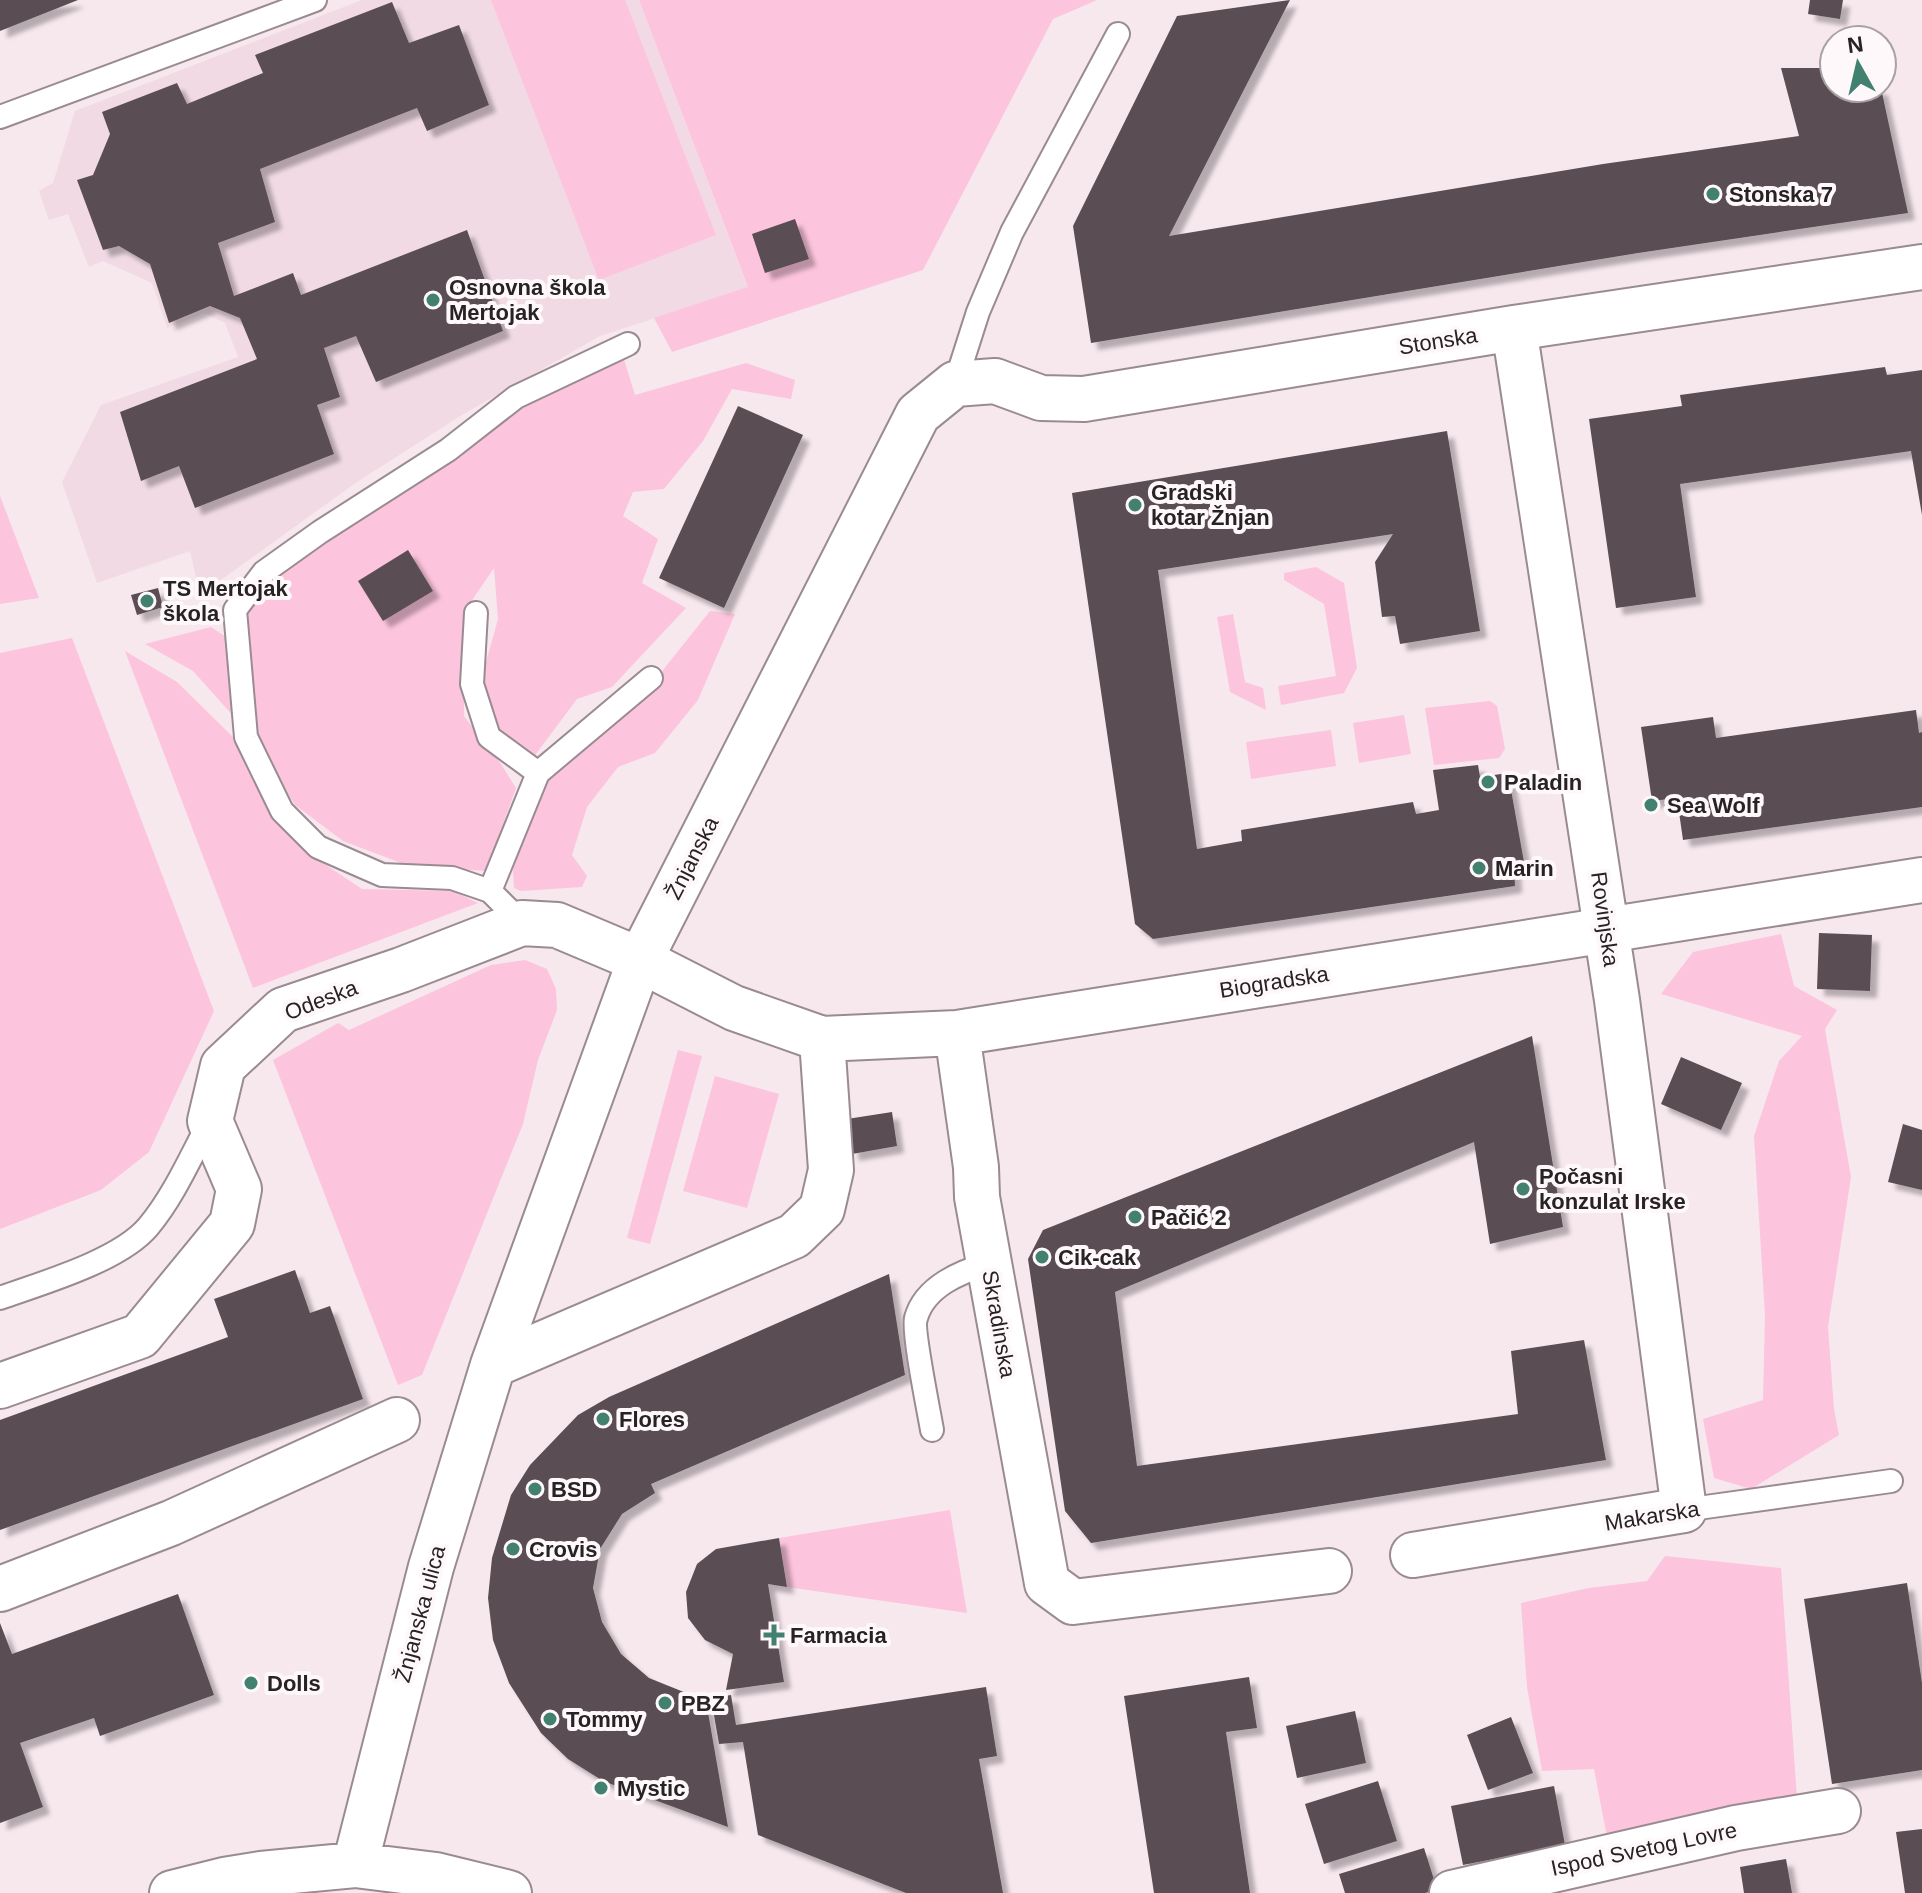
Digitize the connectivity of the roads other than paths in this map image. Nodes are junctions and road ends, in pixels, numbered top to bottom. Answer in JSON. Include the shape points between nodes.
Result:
{"nodes":[{"id":1,"x":315,"y":0,"type":"edge"},
{"id":2,"x":1118,"y":34,"type":"dead end"},
{"id":3,"x":0,"y":117,"type":"edge"},
{"id":4,"x":1922,"y":267,"type":"edge"},
{"id":5,"x":1514,"y":328,"type":"junction"},
{"id":6,"x":628,"y":344,"type":"dead end"},
{"id":7,"x":955,"y":384,"type":"junction"},
{"id":8,"x":476,"y":613,"type":"dead end"},
{"id":9,"x":651,"y":678,"type":"dead end"},
{"id":10,"x":538,"y":773,"type":"junction"},
{"id":11,"x":1922,"y":880,"type":"edge"},
{"id":12,"x":490,"y":891,"type":"junction"},
{"id":13,"x":522,"y":923,"type":"junction"},
{"id":14,"x":1607,"y":929,"type":"junction"},
{"id":15,"x":640,"y":960,"type":"junction"},
{"id":16,"x":957,"y":1033,"type":"junction"},
{"id":17,"x":822,"y":1039,"type":"junction"},
{"id":18,"x":210,"y":1121,"type":"junction"},
{"id":19,"x":989,"y":1263,"type":"junction"},
{"id":20,"x":0,"y":1298,"type":"edge"},
{"id":21,"x":493,"y":1365,"type":"junction"},
{"id":22,"x":0,"y":1386,"type":"edge"},
{"id":23,"x":397,"y":1420,"type":"dead end"},
{"id":24,"x":932,"y":1430,"type":"dead end"},
{"id":25,"x":1891,"y":1481,"type":"dead end"},
{"id":26,"x":1684,"y":1510,"type":"junction"},
{"id":27,"x":1413,"y":1555,"type":"dead end"},
{"id":28,"x":1329,"y":1571,"type":"dead end"},
{"id":29,"x":0,"y":1589,"type":"edge"},
{"id":30,"x":1838,"y":1811,"type":"dead end"},
{"id":31,"x":355,"y":1865,"type":"junction"},
{"id":32,"x":172,"y":1893,"type":"edge"},
{"id":33,"x":509,"y":1893,"type":"edge"},
{"id":34,"x":1452,"y":1893,"type":"edge"}],
"edges":[{"from":1,"to":3,"type":"lane"},
{"from":2,"to":7,"type":"lane","via":[[1012,232]]},
{"from":4,"to":5,"type":"street","name":"Stonska"},
{"from":5,"to":7,"type":"street","name":"Stonska","via":[[1084,399],[1041,398],[995,381]]},
{"from":5,"to":14,"type":"street","name":"Rovinjska"},
{"from":6,"to":12,"type":"lane","via":[[516,397],[448,450],[264,572],[235,610],[246,737],[282,811],[318,847],[382,875],[452,878]]},
{"from":7,"to":15,"type":"street","name":"Žnjanska","via":[[918,414]]},
{"from":8,"to":10,"type":"lane","via":[[472,684],[489,737]]},
{"from":9,"to":10,"type":"lane"},
{"from":10,"to":12,"type":"lane"},
{"from":11,"to":14,"type":"street","name":"Biogradska"},
{"from":12,"to":13,"type":"lane"},
{"from":13,"to":15,"type":"street","name":"Odeska","via":[[557,925]]},
{"from":13,"to":18,"type":"street","name":"Odeska","via":[[283,1010],[223,1066]]},
{"from":14,"to":16,"type":"street","name":"Biogradska"},
{"from":14,"to":26,"type":"street","name":"Rovinjska"},
{"from":15,"to":17,"type":"street","name":"Biogradska","via":[[734,1008]]},
{"from":15,"to":21,"type":"street","name":"Žnjanska"},
{"from":16,"to":17,"type":"street","name":"Biogradska"},
{"from":16,"to":19,"type":"street","name":"Skradinska"},
{"from":17,"to":21,"type":"street","via":[[831,1170],[822,1209],[794,1236]]},
{"from":18,"to":20,"type":"lane","via":[[147,1229],[103,1260]]},
{"from":18,"to":22,"type":"street","via":[[239,1189],[232,1224],[140,1336]]},
{"from":19,"to":24,"type":"lane","via":[[953,1275],[927,1298],[915,1319]]},
{"from":19,"to":28,"type":"street","name":"Skradinska","via":[[1047,1583],[1073,1602]]},
{"from":21,"to":31,"type":"street","name":"Žnjanska ulica","via":[[431,1567]]},
{"from":23,"to":29,"type":"street","via":[[171,1523]]},
{"from":25,"to":26,"type":"lane","name":"Makarska"},
{"from":26,"to":27,"type":"street","name":"Makarska"},
{"from":30,"to":34,"type":"street","name":"Ispod Svetog Lovre","via":[[1736,1828]]},
{"from":31,"to":32,"type":"street","via":[[249,1876]]},
{"from":31,"to":33,"type":"street","via":[[436,1875]]}]}
